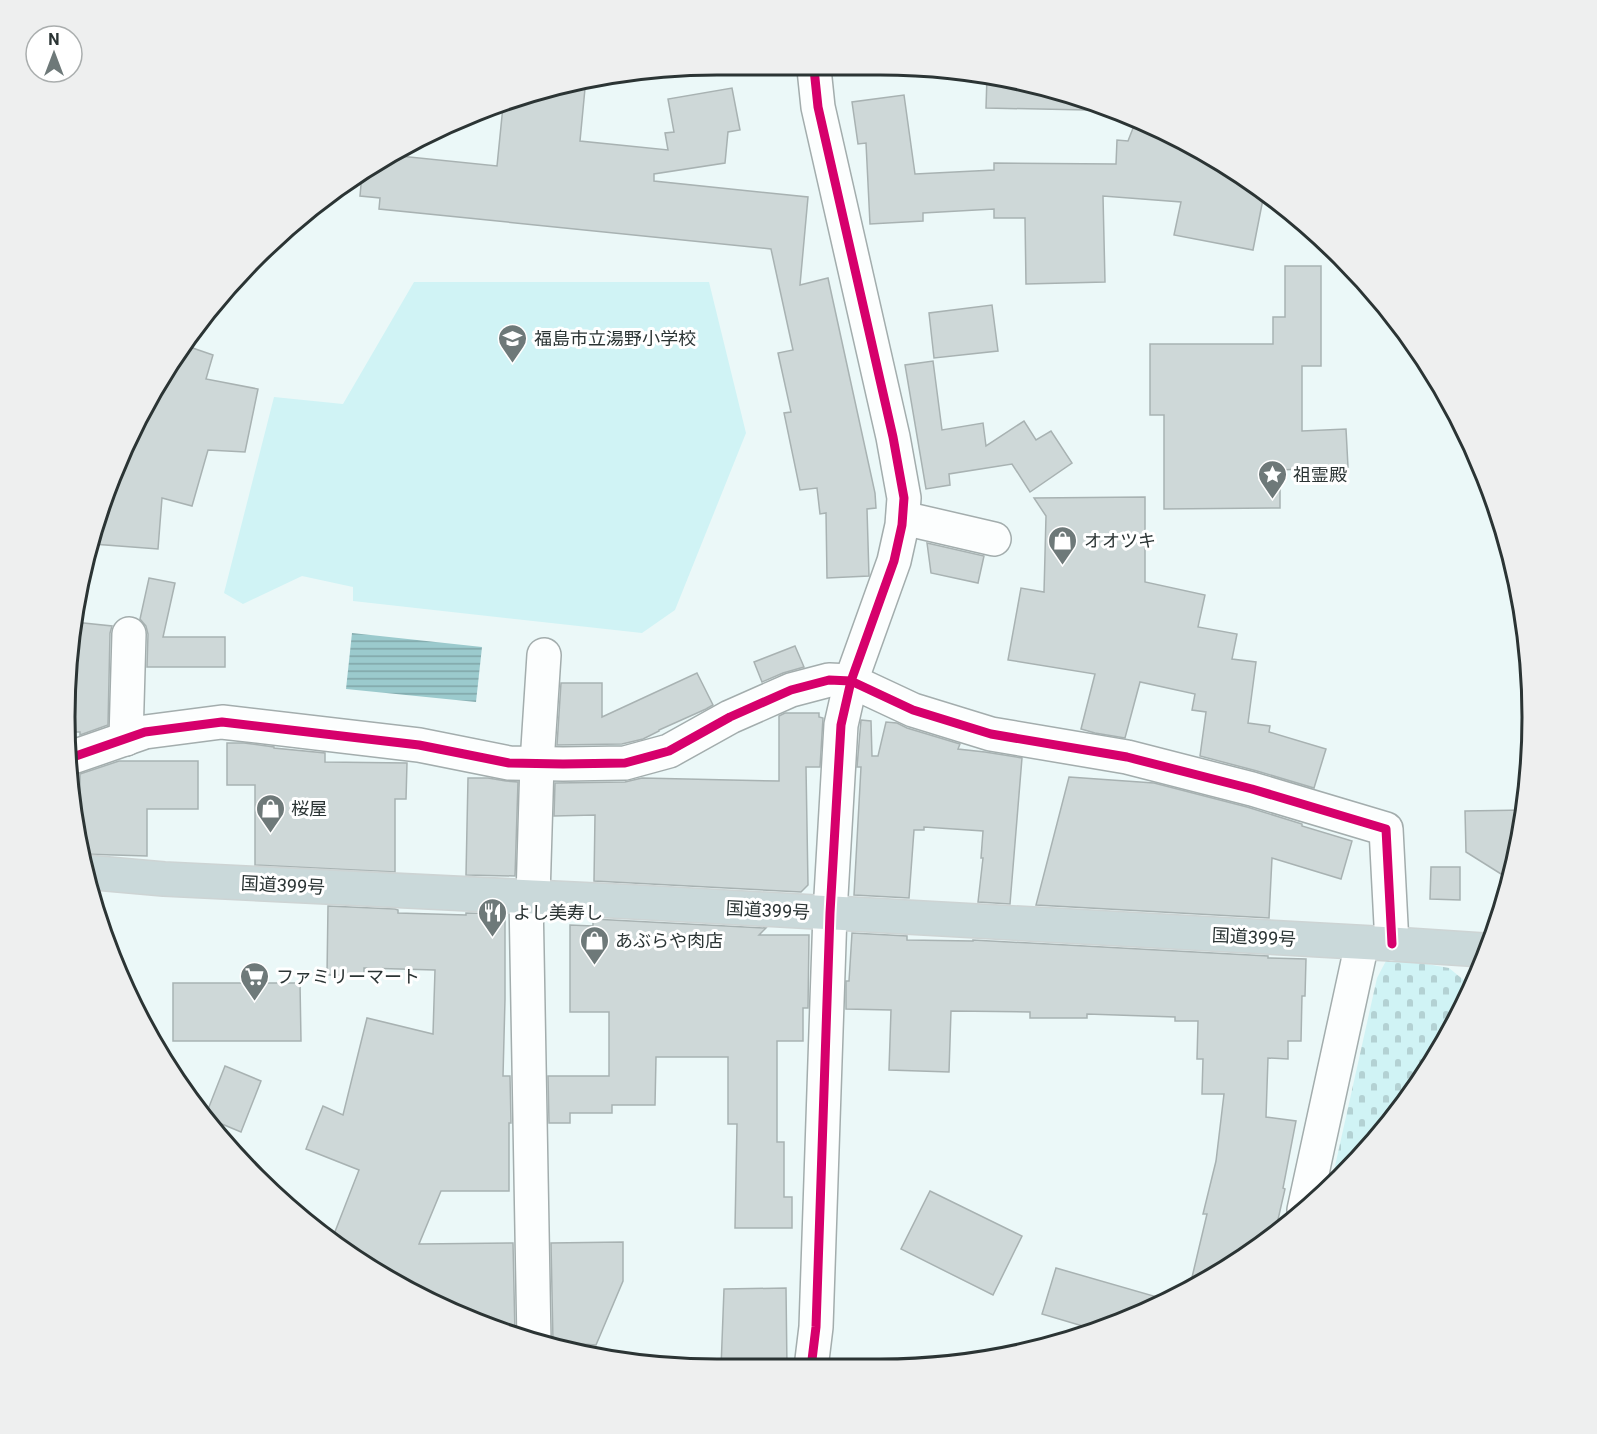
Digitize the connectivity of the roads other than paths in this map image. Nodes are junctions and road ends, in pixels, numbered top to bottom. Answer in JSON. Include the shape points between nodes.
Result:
{"nodes":[{"id":1,"x":814,"y":75,"type":"edge"},
{"id":2,"x":903,"y":518,"type":"junction"},
{"id":3,"x":994,"y":539,"type":"dead end"},
{"id":4,"x":129,"y":634,"type":"dead end"},
{"id":5,"x":544,"y":655,"type":"dead end"},
{"id":6,"x":851,"y":681,"type":"junction"},
{"id":7,"x":126,"y":739,"type":"junction"},
{"id":8,"x":76,"y":756,"type":"edge"},
{"id":9,"x":537,"y":763,"type":"junction"},
{"id":10,"x":95,"y":873,"type":"edge"},
{"id":11,"x":530,"y":897,"type":"junction"},
{"id":12,"x":830,"y":913,"type":"junction"},
{"id":13,"x":1377,"y":944,"type":"junction"},
{"id":14,"x":1477,"y":951,"type":"edge"},
{"id":15,"x":1308,"y":1195,"type":"edge"},
{"id":16,"x":534,"y":1332,"type":"edge"},
{"id":17,"x":812,"y":1359,"type":"edge"}],
"edges":[{"from":1,"to":2,"type":"street","via":[[892,437],[904,498]]},
{"from":2,"to":3,"type":"street"},
{"from":2,"to":6,"type":"street","via":[[894,561]]},
{"from":4,"to":7,"type":"street"},
{"from":5,"to":9,"type":"street"},
{"from":6,"to":9,"type":"street","via":[[829,680],[791,690],[730,717],[669,751],[625,763]]},
{"from":6,"to":12,"type":"street","via":[[841,725]]},
{"from":6,"to":13,"type":"street","via":[[913,710],[991,734],[1127,757],[1386,829]]},
{"from":7,"to":8,"type":"street"},
{"from":7,"to":9,"type":"street","via":[[145,732],[222,722]]},
{"from":9,"to":11,"type":"street"},
{"from":10,"to":11,"type":"highway","name":"国道399号"},
{"from":11,"to":12,"type":"highway","name":"国道399号"},
{"from":11,"to":16,"type":"street"},
{"from":12,"to":13,"type":"highway","name":"国道399号"},
{"from":12,"to":17,"type":"street"},
{"from":13,"to":14,"type":"highway","name":"国道399号"},
{"from":13,"to":15,"type":"street"}]}
